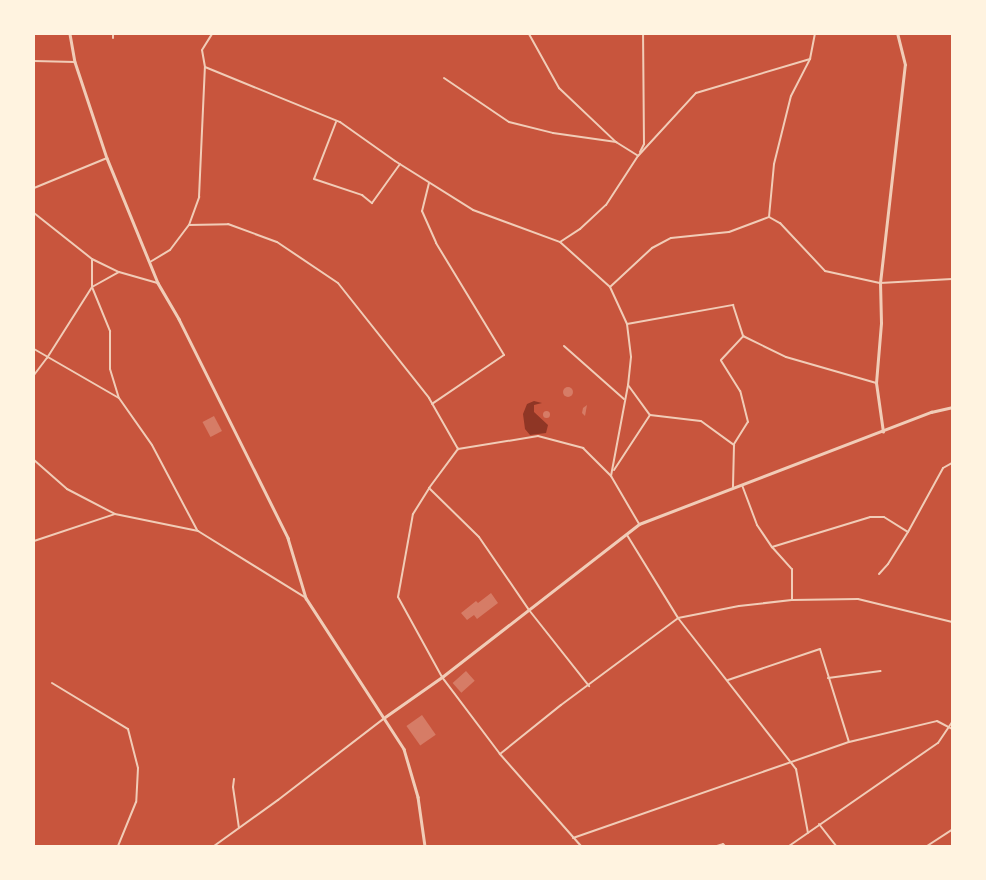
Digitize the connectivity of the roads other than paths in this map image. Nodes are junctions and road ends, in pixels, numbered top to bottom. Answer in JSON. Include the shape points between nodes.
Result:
{"nodes":[{"id":1,"x":70,"y":34,"type":"edge"},
{"id":2,"x":113,"y":34,"type":"edge"},
{"id":3,"x":212,"y":34,"type":"edge"},
{"id":4,"x":529,"y":34,"type":"edge"},
{"id":5,"x":643,"y":34,"type":"edge"},
{"id":6,"x":815,"y":34,"type":"edge"},
{"id":7,"x":897,"y":34,"type":"edge"},
{"id":8,"x":114,"y":38,"type":"dead end"},
{"id":9,"x":810,"y":60,"type":"junction"},
{"id":10,"x":34,"y":61,"type":"edge"},
{"id":11,"x":75,"y":62,"type":"junction"},
{"id":12,"x":205,"y":67,"type":"junction"},
{"id":13,"x":444,"y":78,"type":"dead end"},
{"id":14,"x":336,"y":121,"type":"junction"},
{"id":15,"x":616,"y":142,"type":"junction"},
{"id":16,"x":638,"y":156,"type":"junction"},
{"id":17,"x":106,"y":158,"type":"junction"},
{"id":18,"x":400,"y":164,"type":"junction"},
{"id":19,"x":429,"y":183,"type":"junction"},
{"id":20,"x":34,"y":188,"type":"edge"},
{"id":21,"x":34,"y":213,"type":"edge"},
{"id":22,"x":769,"y":217,"type":"junction"},
{"id":23,"x":189,"y":225,"type":"junction"},
{"id":24,"x":560,"y":242,"type":"junction"},
{"id":25,"x":92,"y":259,"type":"junction"},
{"id":26,"x":150,"y":262,"type":"junction"},
{"id":27,"x":119,"y":272,"type":"junction"},
{"id":28,"x":952,"y":279,"type":"edge"},
{"id":29,"x":158,"y":283,"type":"junction"},
{"id":30,"x":880,"y":283,"type":"junction"},
{"id":31,"x":92,"y":287,"type":"junction"},
{"id":32,"x":610,"y":287,"type":"junction"},
{"id":33,"x":627,"y":324,"type":"junction"},
{"id":34,"x":743,"y":336,"type":"junction"},
{"id":35,"x":564,"y":346,"type":"dead end"},
{"id":36,"x":34,"y":349,"type":"edge"},
{"id":37,"x":47,"y":358,"type":"junction"},
{"id":38,"x":34,"y":375,"type":"edge"},
{"id":39,"x":876,"y":383,"type":"junction"},
{"id":40,"x":628,"y":385,"type":"junction"},
{"id":41,"x":119,"y":398,"type":"junction"},
{"id":42,"x":624,"y":399,"type":"junction"},
{"id":43,"x":432,"y":404,"type":"junction"},
{"id":44,"x":952,"y":407,"type":"edge"},
{"id":45,"x":650,"y":415,"type":"junction"},
{"id":46,"x":883,"y":432,"type":"junction"},
{"id":47,"x":734,"y":445,"type":"junction"},
{"id":48,"x":458,"y":448,"type":"junction"},
{"id":49,"x":34,"y":460,"type":"edge"},
{"id":50,"x":952,"y":463,"type":"edge"},
{"id":51,"x":613,"y":472,"type":"junction"},
{"id":52,"x":611,"y":476,"type":"junction"},
{"id":53,"x":742,"y":485,"type":"junction"},
{"id":54,"x":733,"y":487,"type":"junction"},
{"id":55,"x":428,"y":488,"type":"junction"},
{"id":56,"x":116,"y":514,"type":"junction"},
{"id":57,"x":639,"y":524,"type":"junction"},
{"id":58,"x":198,"y":531,"type":"junction"},
{"id":59,"x":908,"y":532,"type":"junction"},
{"id":60,"x":627,"y":535,"type":"junction"},
{"id":61,"x":34,"y":541,"type":"edge"},
{"id":62,"x":772,"y":547,"type":"junction"},
{"id":63,"x":879,"y":574,"type":"dead end"},
{"id":64,"x":306,"y":598,"type":"junction"},
{"id":65,"x":792,"y":600,"type":"junction"},
{"id":66,"x":529,"y":610,"type":"junction"},
{"id":67,"x":678,"y":618,"type":"junction"},
{"id":68,"x":952,"y":622,"type":"edge"},
{"id":69,"x":882,"y":671,"type":"dead end"},
{"id":70,"x":442,"y":676,"type":"junction"},
{"id":71,"x":828,"y":678,"type":"junction"},
{"id":72,"x":728,"y":680,"type":"junction"},
{"id":73,"x":52,"y":683,"type":"dead end"},
{"id":74,"x":589,"y":686,"type":"junction"},
{"id":75,"x":385,"y":717,"type":"junction"},
{"id":76,"x":952,"y":722,"type":"edge"},
{"id":77,"x":949,"y":727,"type":"junction"},
{"id":78,"x":952,"y":730,"type":"edge"},
{"id":79,"x":850,"y":742,"type":"junction"},
{"id":80,"x":500,"y":754,"type":"junction"},
{"id":81,"x":790,"y":761,"type":"junction"},
{"id":82,"x":234,"y":779,"type":"dead end"},
{"id":83,"x":819,"y":824,"type":"junction"},
{"id":84,"x":239,"y":828,"type":"junction"},
{"id":85,"x":952,"y":830,"type":"edge"},
{"id":86,"x":808,"y":833,"type":"junction"},
{"id":87,"x":573,"y":838,"type":"junction"},
{"id":88,"x":118,"y":846,"type":"edge"},
{"id":89,"x":214,"y":846,"type":"edge"},
{"id":90,"x":425,"y":846,"type":"edge"},
{"id":91,"x":581,"y":846,"type":"edge"},
{"id":92,"x":717,"y":846,"type":"edge"},
{"id":93,"x":725,"y":846,"type":"edge"},
{"id":94,"x":789,"y":846,"type":"edge"},
{"id":95,"x":836,"y":846,"type":"edge"},
{"id":96,"x":927,"y":846,"type":"edge"}],
"edges":[{"from":1,"to":11,"type":"street"},
{"from":2,"to":8,"type":"street"},
{"from":3,"to":12,"type":"street","via":[[202,50]]},
{"from":4,"to":15,"type":"street","via":[[559,88]]},
{"from":5,"to":16,"type":"street","via":[[644,144]]},
{"from":6,"to":9,"type":"street"},
{"from":7,"to":30,"type":"street","via":[[905,65]]},
{"from":9,"to":16,"type":"street","via":[[696,93]]},
{"from":9,"to":22,"type":"street","via":[[789,105],[774,164]]},
{"from":10,"to":11,"type":"street"},
{"from":11,"to":17,"type":"street"},
{"from":12,"to":14,"type":"street"},
{"from":12,"to":23,"type":"street","via":[[199,197]]},
{"from":13,"to":15,"type":"street","via":[[509,122],[553,133]]},
{"from":14,"to":18,"type":"street"},
{"from":14,"to":18,"type":"street","via":[[314,179],[362,195],[372,202]]},
{"from":15,"to":16,"type":"street"},
{"from":16,"to":24,"type":"street","via":[[606,205]]},
{"from":17,"to":20,"type":"street"},
{"from":17,"to":26,"type":"street"},
{"from":18,"to":19,"type":"street"},
{"from":19,"to":24,"type":"street","via":[[473,210]]},
{"from":19,"to":43,"type":"street","via":[[422,210],[429,227],[504,355]]},
{"from":21,"to":25,"type":"street"},
{"from":22,"to":30,"type":"street","via":[[780,223],[825,271]]},
{"from":22,"to":32,"type":"street","via":[[729,232],[671,238],[652,248]]},
{"from":23,"to":26,"type":"street","via":[[170,250]]},
{"from":23,"to":43,"type":"street","via":[[228,224],[277,242],[338,283]]},
{"from":24,"to":32,"type":"street"},
{"from":25,"to":27,"type":"street"},
{"from":25,"to":31,"type":"street"},
{"from":26,"to":29,"type":"street"},
{"from":27,"to":29,"type":"street"},
{"from":27,"to":31,"type":"street"},
{"from":28,"to":30,"type":"street"},
{"from":29,"to":64,"type":"street","via":[[288,538]]},
{"from":30,"to":39,"type":"street","via":[[881,323]]},
{"from":31,"to":37,"type":"street"},
{"from":31,"to":41,"type":"street","via":[[110,331],[110,369]]},
{"from":32,"to":33,"type":"street"},
{"from":33,"to":34,"type":"street","via":[[733,305]]},
{"from":33,"to":40,"type":"street","via":[[631,357]]},
{"from":34,"to":39,"type":"street","via":[[786,357]]},
{"from":34,"to":47,"type":"street","via":[[721,360],[740,391],[748,422]]},
{"from":35,"to":42,"type":"street"},
{"from":36,"to":37,"type":"street"},
{"from":37,"to":38,"type":"street"},
{"from":37,"to":41,"type":"street"},
{"from":39,"to":46,"type":"street"},
{"from":40,"to":42,"type":"street"},
{"from":40,"to":45,"type":"street"},
{"from":41,"to":58,"type":"street","via":[[152,445]]},
{"from":42,"to":51,"type":"street"},
{"from":43,"to":48,"type":"street"},
{"from":44,"to":46,"type":"street"},
{"from":45,"to":47,"type":"street","via":[[701,422]]},
{"from":45,"to":51,"type":"street"},
{"from":46,"to":53,"type":"street"},
{"from":47,"to":54,"type":"street"},
{"from":48,"to":52,"type":"street","via":[[538,436],[583,448]]},
{"from":48,"to":55,"type":"street"},
{"from":49,"to":56,"type":"street","via":[[67,489]]},
{"from":50,"to":59,"type":"street","via":[[942,468]]},
{"from":51,"to":52,"type":"street"},
{"from":52,"to":57,"type":"street"},
{"from":53,"to":54,"type":"street"},
{"from":53,"to":62,"type":"street","via":[[757,525]]},
{"from":54,"to":57,"type":"street"},
{"from":55,"to":66,"type":"street","via":[[479,537]]},
{"from":55,"to":70,"type":"street","via":[[413,514],[398,597]]},
{"from":56,"to":58,"type":"street"},
{"from":56,"to":61,"type":"street"},
{"from":57,"to":60,"type":"street"},
{"from":58,"to":64,"type":"street"},
{"from":59,"to":62,"type":"street","via":[[884,517],[870,517]]},
{"from":59,"to":63,"type":"street"},
{"from":60,"to":66,"type":"street"},
{"from":60,"to":67,"type":"street"},
{"from":62,"to":65,"type":"street","via":[[792,569]]},
{"from":64,"to":75,"type":"street"},
{"from":65,"to":67,"type":"street"},
{"from":65,"to":68,"type":"street","via":[[858,598]]},
{"from":66,"to":70,"type":"street"},
{"from":66,"to":74,"type":"street"},
{"from":67,"to":72,"type":"street"},
{"from":67,"to":74,"type":"street"},
{"from":69,"to":71,"type":"street"},
{"from":70,"to":75,"type":"street"},
{"from":70,"to":80,"type":"street"},
{"from":71,"to":72,"type":"street","via":[[820,649]]},
{"from":71,"to":79,"type":"street"},
{"from":72,"to":81,"type":"street"},
{"from":73,"to":88,"type":"street","via":[[128,729],[138,768],[136,802]]},
{"from":74,"to":80,"type":"street"},
{"from":75,"to":84,"type":"street"},
{"from":75,"to":90,"type":"street","via":[[404,749],[418,797]]},
{"from":76,"to":77,"type":"street"},
{"from":77,"to":78,"type":"street"},
{"from":77,"to":79,"type":"street","via":[[937,721]]},
{"from":77,"to":83,"type":"street","via":[[938,743]]},
{"from":79,"to":81,"type":"street"},
{"from":80,"to":87,"type":"street"},
{"from":81,"to":86,"type":"street","via":[[796,769]]},
{"from":81,"to":87,"type":"street"},
{"from":82,"to":84,"type":"street"},
{"from":83,"to":86,"type":"street"},
{"from":83,"to":95,"type":"street"},
{"from":84,"to":89,"type":"street"},
{"from":85,"to":96,"type":"street"},
{"from":86,"to":94,"type":"street"},
{"from":87,"to":91,"type":"street"},
{"from":92,"to":93,"type":"street"}]}
